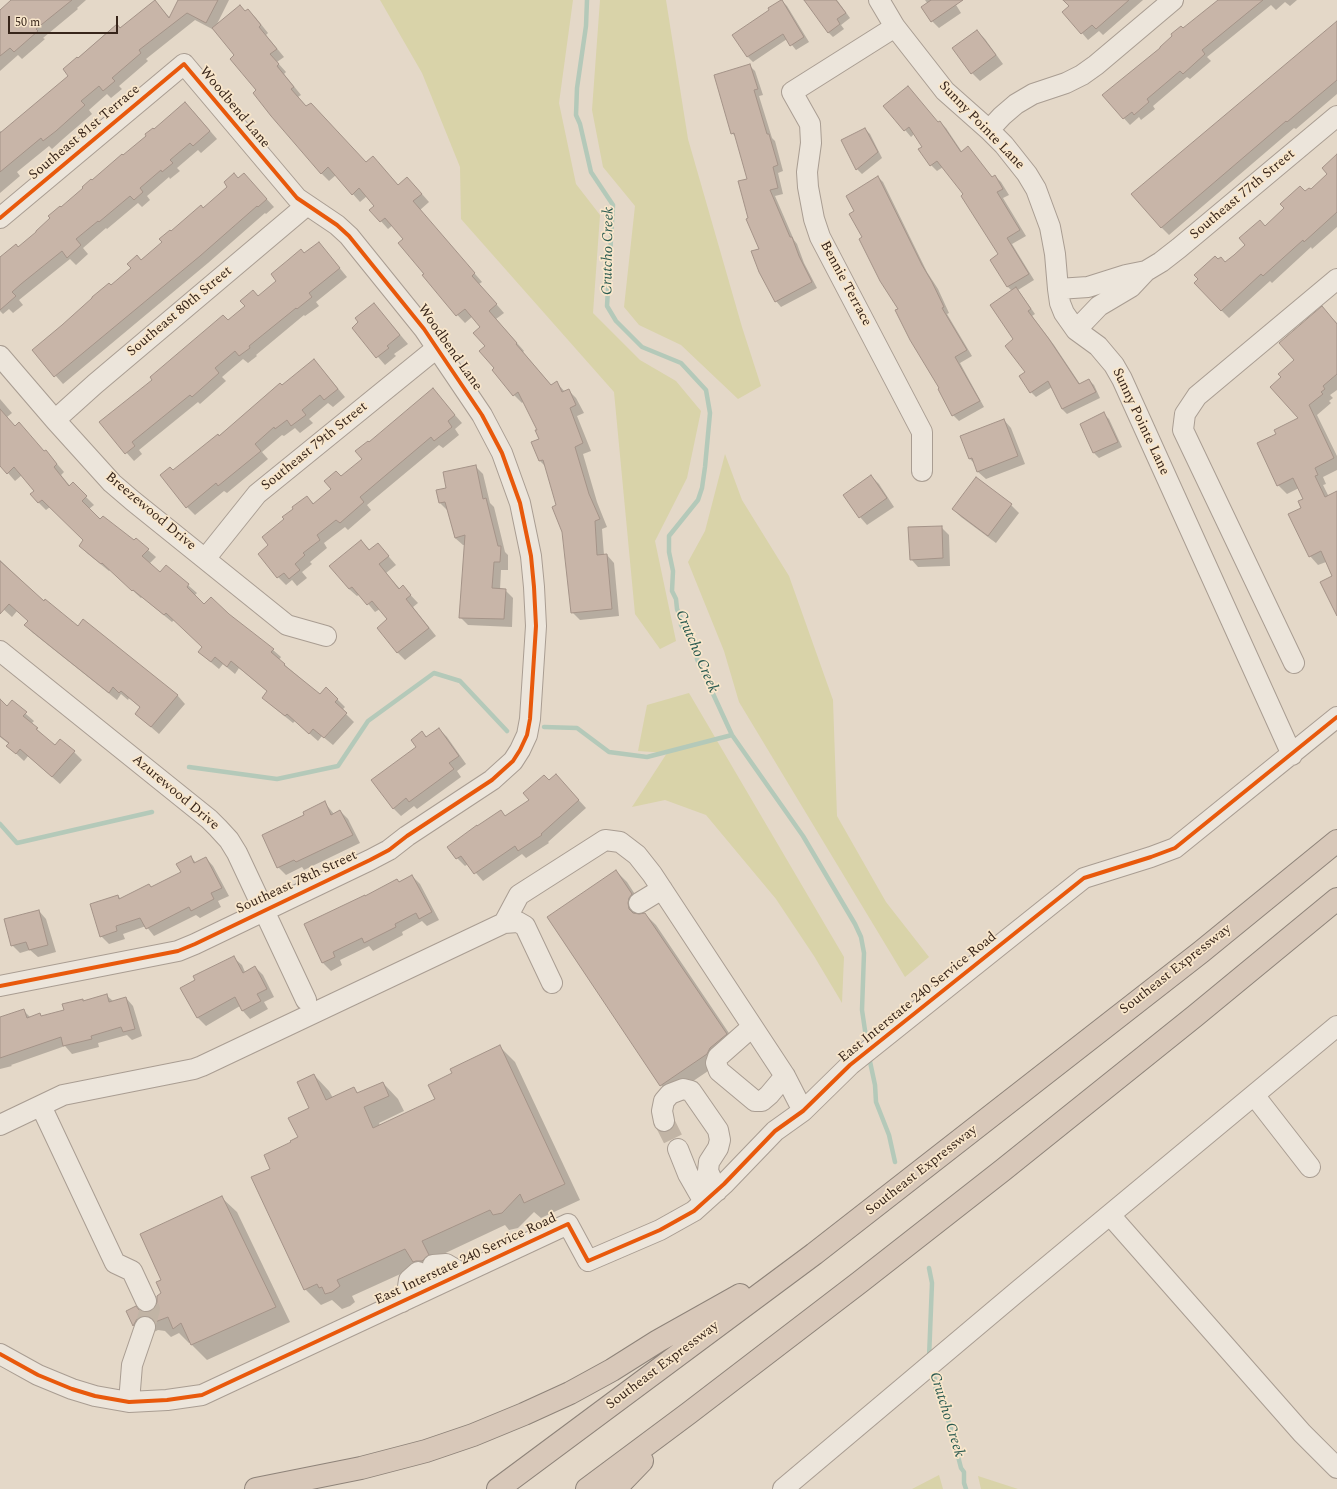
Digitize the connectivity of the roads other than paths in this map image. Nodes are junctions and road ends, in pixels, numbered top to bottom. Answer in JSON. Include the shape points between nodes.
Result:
{"nodes":[{"id":1,"x":879,"y":0,"type":"edge"},
{"id":2,"x":1173,"y":0,"type":"edge"},
{"id":3,"x":895,"y":27,"type":"junction"},
{"id":4,"x":184,"y":64,"type":"joint"},
{"id":5,"x":1337,"y":116,"type":"edge"},
{"id":6,"x":989,"y":130,"type":"junction"},
{"id":7,"x":307,"y":205,"type":"junction"},
{"id":8,"x":0,"y":218,"type":"edge"},
{"id":9,"x":1146,"y":271,"type":"junction"},
{"id":10,"x":1337,"y":279,"type":"edge"},
{"id":11,"x":1096,"y":284,"type":"junction"},
{"id":12,"x":1058,"y":289,"type":"junction"},
{"id":13,"x":1104,"y":303,"type":"junction"},
{"id":14,"x":1076,"y":330,"type":"junction"},
{"id":15,"x":438,"y":347,"type":"junction"},
{"id":16,"x":0,"y":356,"type":"edge"},
{"id":17,"x":55,"y":420,"type":"junction"},
{"id":18,"x":922,"y":471,"type":"dead end"},
{"id":19,"x":205,"y":559,"type":"junction"},
{"id":20,"x":326,"y":636,"type":"dead end"},
{"id":21,"x":0,"y":651,"type":"edge"},
{"id":22,"x":1294,"y":663,"type":"dead end"},
{"id":23,"x":532,"y":698,"type":"joint"},
{"id":24,"x":1337,"y":717,"type":"edge"},
{"id":25,"x":1292,"y":755,"type":"junction"},
{"id":26,"x":1337,"y":841,"type":"edge"},
{"id":27,"x":665,"y":894,"type":"junction"},
{"id":28,"x":1337,"y":899,"type":"edge"},
{"id":29,"x":642,"y":908,"type":"dead end"},
{"id":30,"x":264,"y":911,"type":"junction"},
{"id":31,"x":504,"y":923,"type":"junction"},
{"id":32,"x":552,"y":983,"type":"dead end"},
{"id":33,"x":0,"y":986,"type":"edge"},
{"id":34,"x":306,"y":1000,"type":"dead end"},
{"id":35,"x":1337,"y":1026,"type":"edge"},
{"id":36,"x":752,"y":1027,"type":"junction"},
{"id":37,"x":785,"y":1076,"type":"junction"},
{"id":38,"x":1254,"y":1095,"type":"junction"},
{"id":39,"x":41,"y":1106,"type":"junction"},
{"id":40,"x":803,"y":1111,"type":"junction"},
{"id":41,"x":664,"y":1121,"type":"tunnel mouth"},
{"id":42,"x":0,"y":1125,"type":"edge"},
{"id":43,"x":709,"y":1162,"type":"junction"},
{"id":44,"x":1310,"y":1167,"type":"dead end"},
{"id":45,"x":711,"y":1196,"type":"junction"},
{"id":46,"x":1110,"y":1215,"type":"junction"},
{"id":47,"x":814,"y":1254,"type":"junction"},
{"id":48,"x":465,"y":1272,"type":"junction"},
{"id":49,"x":146,"y":1301,"type":"tunnel mouth"},
{"id":50,"x":402,"y":1302,"type":"junction"},
{"id":51,"x":146,"y":1327,"type":"tunnel mouth"},
{"id":52,"x":0,"y":1354,"type":"edge"},
{"id":53,"x":129,"y":1402,"type":"junction"},
{"id":54,"x":689,"y":1413,"type":"junction"},
{"id":55,"x":1337,"y":1468,"type":"edge"},
{"id":56,"x":256,"y":1489,"type":"edge"},
{"id":57,"x":498,"y":1489,"type":"edge"},
{"id":58,"x":587,"y":1489,"type":"edge"},
{"id":59,"x":615,"y":1489,"type":"edge"},
{"id":60,"x":783,"y":1489,"type":"edge"}],
"edges":[{"from":1,"to":3,"type":"street","name":"Sunny Pointe Lane"},
{"from":2,"to":6,"type":"street","via":[[1082,75],[1033,94],[1016,104]]},
{"from":3,"to":6,"type":"street","name":"Sunny Pointe Lane","via":[[945,91]]},
{"from":3,"to":18,"type":"street","name":"Bennie Terrace","via":[[792,92],[810,124],[808,187],[820,237],[922,432]]},
{"from":4,"to":7,"type":"street","name":"Woodbend Lane","via":[[284,184]]},
{"from":4,"to":8,"type":"street","name":"Southeast 81st Terrace"},
{"from":5,"to":9,"type":"street","name":"Southeast 77th Street","via":[[1179,248]]},
{"from":6,"to":12,"type":"street","name":"Sunny Pointe Lane","via":[[1016,159],[1036,188],[1050,227]]},
{"from":7,"to":15,"type":"street","name":"Woodbend Lane","via":[[349,236]]},
{"from":7,"to":17,"type":"street","name":"Southeast 80th Street"},
{"from":9,"to":11,"type":"street","name":"Southeast 77th Street"},
{"from":9,"to":13,"type":"street","name":"Southeast 77th Street","via":[[1130,287]]},
{"from":10,"to":22,"type":"street","via":[[1197,396],[1185,414],[1183,430]]},
{"from":11,"to":12,"type":"street","name":"Southeast 77th Street"},
{"from":11,"to":13,"type":"street"},
{"from":12,"to":14,"type":"street","name":"Sunny Pointe Lane","via":[[1064,313]]},
{"from":13,"to":14,"type":"street","name":"Southeast 77th Street"},
{"from":14,"to":25,"type":"street","name":"Sunny Pointe Lane","via":[[1098,346],[1122,379]]},
{"from":15,"to":19,"type":"street","name":"Southeast 79th Street","via":[[257,494]]},
{"from":15,"to":23,"type":"street","name":"Woodbend Lane","via":[[482,415],[502,453],[520,503],[532,556],[534,587],[536,626]]},
{"from":16,"to":17,"type":"street","name":"Breezewood Drive"},
{"from":17,"to":19,"type":"street","name":"Breezewood Drive","via":[[112,483]]},
{"from":19,"to":20,"type":"street","name":"Breezewood Drive","via":[[287,625]]},
{"from":21,"to":30,"type":"street","name":"Azurewood Drive","via":[[209,819],[229,840],[237,853]]},
{"from":23,"to":30,"type":"street","name":"Southeast 78th Street","via":[[527,735],[520,750],[492,780],[389,850]]},
{"from":24,"to":25,"type":"street","name":"East Interstate 240 Service Road"},
{"from":25,"to":40,"type":"street","name":"East Interstate 240 Service Road","via":[[1175,848],[1084,878],[850,1065]]},
{"from":26,"to":47,"type":"highway","name":"Southeast Expressway","via":[[1170,976]]},
{"from":27,"to":29,"type":"street"},
{"from":27,"to":31,"type":"street","via":[[637,855],[620,842],[605,840],[519,895]]},
{"from":27,"to":36,"type":"street"},
{"from":28,"to":54,"type":"highway","via":[[1009,1165]]},
{"from":30,"to":33,"type":"street","name":"Southeast 78th Street","via":[[178,951]]},
{"from":30,"to":34,"type":"street","name":"Azurewood Drive"},
{"from":31,"to":32,"type":"street","via":[[518,922],[525,926]]},
{"from":31,"to":39,"type":"street","via":[[202,1066],[63,1095]]},
{"from":35,"to":38,"type":"street"},
{"from":36,"to":37,"type":"street"},
{"from":36,"to":37,"type":"street","via":[[718,1057],[716,1063],[719,1071],[755,1101],[769,1095]]},
{"from":37,"to":40,"type":"street"},
{"from":38,"to":44,"type":"street"},
{"from":38,"to":46,"type":"street"},
{"from":39,"to":42,"type":"street"},
{"from":39,"to":49,"type":"street","via":[[115,1263],[132,1271]]},
{"from":40,"to":45,"type":"street","name":"East Interstate 240 Service Road","via":[[775,1131]]},
{"from":41,"to":43,"type":"street","via":[[664,1100],[670,1094],[683,1089],[690,1090],[718,1130],[718,1148]]},
{"from":43,"to":45,"type":"street"},
{"from":43,"to":45,"type":"street","via":[[681,1156],[688,1174]]},
{"from":45,"to":48,"type":"street","name":"East Interstate 240 Service Road","via":[[694,1211],[660,1230],[588,1261],[568,1224]]},
{"from":46,"to":55,"type":"street","via":[[1297,1427]]},
{"from":46,"to":60,"type":"street"},
{"from":47,"to":56,"type":"highway","via":[[658,1341],[605,1374],[524,1414],[426,1451],[361,1468]]},
{"from":47,"to":57,"type":"highway","name":"Southeast Expressway"},
{"from":48,"to":50,"type":"street","name":"East Interstate 240 Service Road"},
{"from":48,"to":50,"type":"street","via":[[446,1264],[426,1268],[409,1280],[407,1294]]},
{"from":50,"to":53,"type":"street","name":"East Interstate 240 Service Road","via":[[202,1395]]},
{"from":51,"to":53,"type":"street","via":[[132,1365]]},
{"from":52,"to":53,"type":"street","name":"East Interstate 240 Service Road","via":[[38,1375],[72,1389]]},
{"from":54,"to":58,"type":"highway"},
{"from":54,"to":59,"type":"highway"}]}
